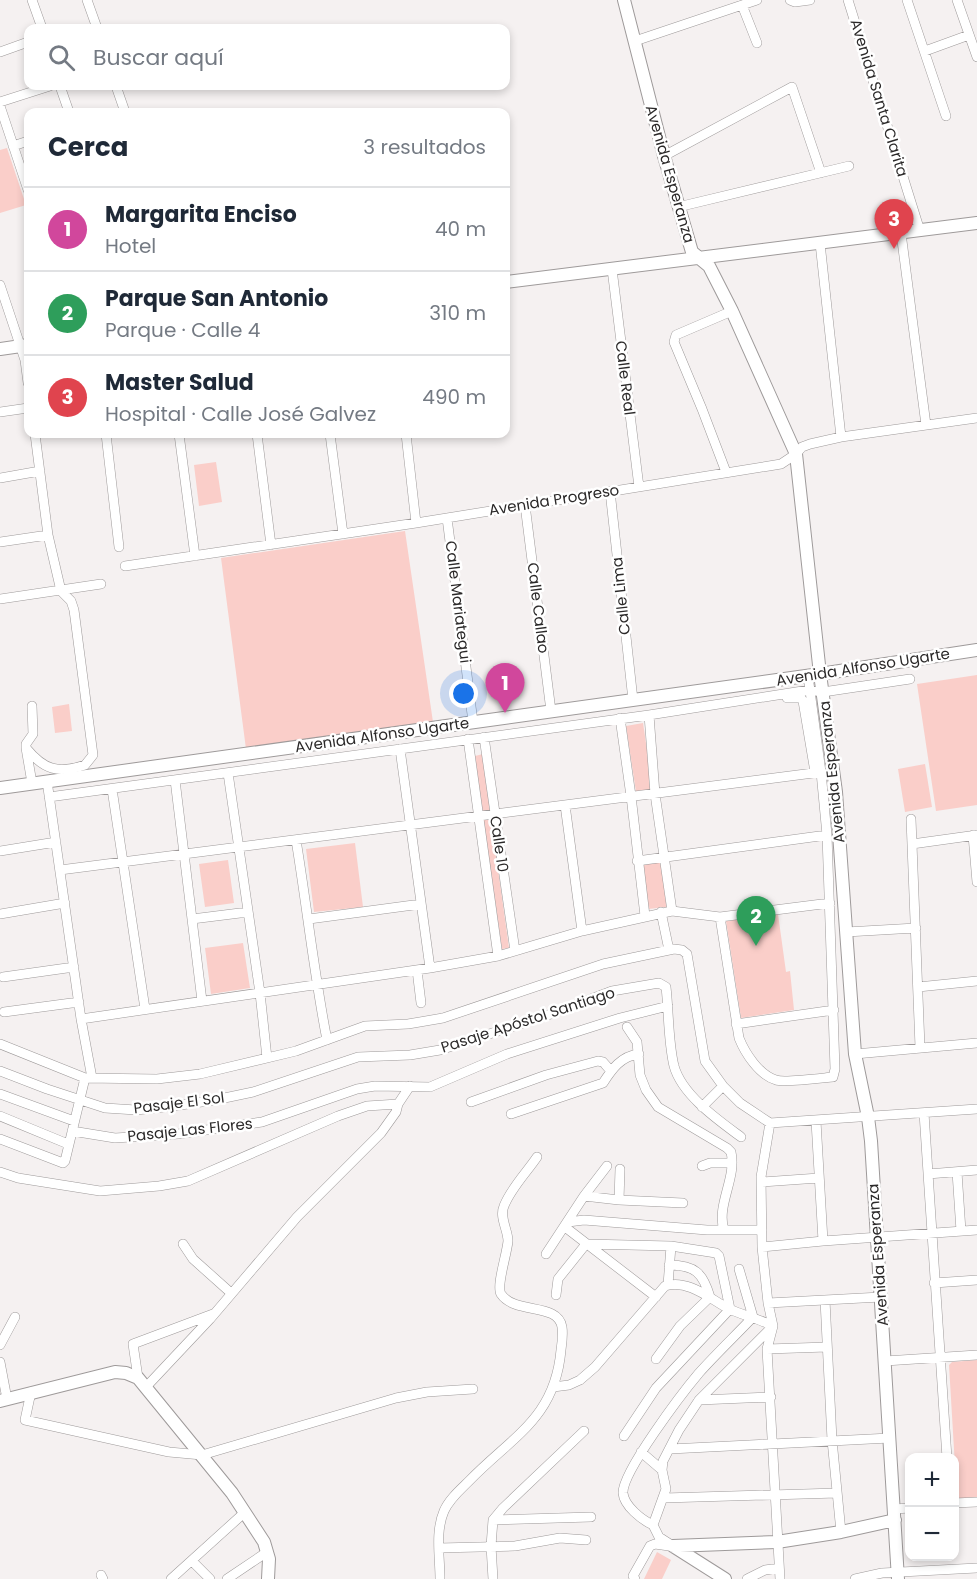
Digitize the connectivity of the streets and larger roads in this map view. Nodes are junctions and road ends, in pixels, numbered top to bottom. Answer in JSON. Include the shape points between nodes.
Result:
{"nodes":[{"id":1,"x":32,"y":0,"type":"edge"},
{"id":2,"x":87,"y":0,"type":"edge"},
{"id":3,"x":624,"y":0,"type":"edge"},
{"id":4,"x":757,"y":0,"type":"edge"},
{"id":5,"x":790,"y":0,"type":"edge"},
{"id":6,"x":810,"y":0,"type":"edge"},
{"id":7,"x":848,"y":0,"type":"edge"},
{"id":8,"x":907,"y":0,"type":"edge"},
{"id":9,"x":957,"y":0,"type":"edge"},
{"id":10,"x":742,"y":5,"type":"junction"},
{"id":11,"x":41,"y":24,"type":"edge"},
{"id":12,"x":96,"y":24,"type":"edge"},
{"id":13,"x":969,"y":35,"type":"junction"},
{"id":14,"x":635,"y":41,"type":"junction"},
{"id":15,"x":24,"y":43,"type":"edge"},
{"id":16,"x":757,"y":43,"type":"dead end"},
{"id":17,"x":924,"y":51,"type":"junction"},
{"id":18,"x":0,"y":52,"type":"edge"},
{"id":19,"x":977,"y":57,"type":"edge"},
{"id":20,"x":38,"y":90,"type":"edge"},
{"id":21,"x":61,"y":90,"type":"edge"},
{"id":22,"x":117,"y":90,"type":"edge"},
{"id":23,"x":0,"y":102,"type":"edge"},
{"id":24,"x":0,"y":106,"type":"edge"},
{"id":25,"x":68,"y":108,"type":"edge"},
{"id":26,"x":124,"y":108,"type":"edge"},
{"id":27,"x":946,"y":116,"type":"dead end"},
{"id":28,"x":5,"y":136,"type":"edge"},
{"id":29,"x":24,"y":142,"type":"edge"},
{"id":30,"x":13,"y":146,"type":"junction"},
{"id":31,"x":664,"y":156,"type":"junction"},
{"id":32,"x":849,"y":166,"type":"dead end"},
{"id":33,"x":821,"y":173,"type":"junction"},
{"id":34,"x":24,"y":178,"type":"edge"},
{"id":35,"x":678,"y":207,"type":"junction"},
{"id":36,"x":977,"y":224,"type":"edge"},
{"id":37,"x":920,"y":231,"type":"junction"},
{"id":38,"x":902,"y":233,"type":"junction"},
{"id":39,"x":820,"y":243,"type":"junction"},
{"id":40,"x":701,"y":259,"type":"junction"},
{"id":41,"x":612,"y":269,"type":"junction"},
{"id":42,"x":510,"y":282,"type":"edge"},
{"id":43,"x":0,"y":285,"type":"edge"},
{"id":44,"x":732,"y":311,"type":"junction"},
{"id":45,"x":24,"y":344,"type":"edge"},
{"id":46,"x":24,"y":346,"type":"edge"},
{"id":47,"x":0,"y":349,"type":"edge"},
{"id":48,"x":24,"y":409,"type":"edge"},
{"id":49,"x":0,"y":412,"type":"edge"},
{"id":50,"x":977,"y":418,"type":"edge"},
{"id":51,"x":926,"y":425,"type":"junction"},
{"id":52,"x":841,"y":437,"type":"junction"},
{"id":53,"x":36,"y":438,"type":"edge"},
{"id":54,"x":106,"y":438,"type":"edge"},
{"id":55,"x":180,"y":438,"type":"edge"},
{"id":56,"x":258,"y":438,"type":"edge"},
{"id":57,"x":331,"y":438,"type":"edge"},
{"id":58,"x":406,"y":438,"type":"edge"},
{"id":59,"x":796,"y":454,"type":"junction"},
{"id":60,"x":40,"y":471,"type":"junction"},
{"id":61,"x":726,"y":472,"type":"junction"},
{"id":62,"x":0,"y":477,"type":"edge"},
{"id":63,"x":639,"y":487,"type":"junction"},
{"id":64,"x":610,"y":491,"type":"junction"},
{"id":65,"x":525,"y":505,"type":"junction"},
{"id":66,"x":447,"y":518,"type":"junction"},
{"id":67,"x":416,"y":523,"type":"junction"},
{"id":68,"x":343,"y":534,"type":"junction"},
{"id":69,"x":48,"y":535,"type":"junction"},
{"id":70,"x":0,"y":542,"type":"edge"},
{"id":71,"x":272,"y":544,"type":"junction"},
{"id":72,"x":119,"y":548,"type":"dead end"},
{"id":73,"x":195,"y":555,"type":"junction"},
{"id":74,"x":125,"y":566,"type":"dead end"},
{"id":75,"x":101,"y":584,"type":"dead end"},
{"id":76,"x":60,"y":591,"type":"junction"},
{"id":77,"x":0,"y":599,"type":"edge"},
{"id":78,"x":977,"y":650,"type":"edge"},
{"id":79,"x":814,"y":675,"type":"junction"},
{"id":80,"x":910,"y":680,"type":"dead end"},
{"id":81,"x":809,"y":690,"type":"junction"},
{"id":82,"x":823,"y":692,"type":"junction"},
{"id":83,"x":758,"y":698,"type":"junction"},
{"id":84,"x":633,"y":700,"type":"junction"},
{"id":85,"x":32,"y":706,"type":"dead end"},
{"id":86,"x":551,"y":711,"type":"junction"},
{"id":87,"x":649,"y":715,"type":"junction"},
{"id":88,"x":620,"y":718,"type":"junction"},
{"id":89,"x":473,"y":722,"type":"junction"},
{"id":90,"x":484,"y":737,"type":"junction"},
{"id":91,"x":468,"y":739,"type":"junction"},
{"id":92,"x":26,"y":748,"type":"junction"},
{"id":93,"x":400,"y":749,"type":"junction"},
{"id":94,"x":818,"y":772,"type":"junction"},
{"id":95,"x":228,"y":773,"type":"junction"},
{"id":96,"x":175,"y":780,"type":"junction"},
{"id":97,"x":47,"y":781,"type":"junction"},
{"id":98,"x":32,"y":783,"type":"junction"},
{"id":99,"x":0,"y":788,"type":"edge"},
{"id":100,"x":112,"y":789,"type":"junction"},
{"id":101,"x":655,"y":794,"type":"junction"},
{"id":102,"x":632,"y":796,"type":"junction"},
{"id":103,"x":50,"y":797,"type":"junction"},
{"id":104,"x":565,"y":805,"type":"junction"},
{"id":105,"x":495,"y":814,"type":"junction"},
{"id":106,"x":479,"y":816,"type":"junction"},
{"id":107,"x":911,"y":819,"type":"dead end"},
{"id":108,"x":410,"y":825,"type":"junction"},
{"id":109,"x":826,"y":835,"type":"junction"},
{"id":110,"x":975,"y":835,"type":"edge"},
{"id":111,"x":296,"y":840,"type":"junction"},
{"id":112,"x":56,"y":842,"type":"junction"},
{"id":113,"x":912,"y":844,"type":"junction"},
{"id":114,"x":238,"y":847,"type":"junction"},
{"id":115,"x":0,"y":850,"type":"edge"},
{"id":116,"x":186,"y":855,"type":"junction"},
{"id":117,"x":664,"y":856,"type":"junction"},
{"id":118,"x":638,"y":861,"type":"junction"},
{"id":119,"x":123,"y":862,"type":"junction"},
{"id":120,"x":60,"y":870,"type":"junction"},
{"id":121,"x":977,"y":882,"type":"edge"},
{"id":122,"x":65,"y":903,"type":"junction"},
{"id":123,"x":830,"y":903,"type":"junction"},
{"id":124,"x":421,"y":904,"type":"junction"},
{"id":125,"x":672,"y":910,"type":"junction"},
{"id":126,"x":248,"y":912,"type":"junction"},
{"id":127,"x":661,"y":912,"type":"junction"},
{"id":128,"x":0,"y":914,"type":"edge"},
{"id":129,"x":645,"y":916,"type":"junction"},
{"id":130,"x":720,"y":918,"type":"junction"},
{"id":131,"x":192,"y":919,"type":"junction"},
{"id":132,"x":309,"y":919,"type":"junction"},
{"id":133,"x":916,"y":928,"type":"junction"},
{"id":134,"x":582,"y":931,"type":"junction"},
{"id":135,"x":846,"y":932,"type":"junction"},
{"id":136,"x":669,"y":950,"type":"junction"},
{"id":137,"x":514,"y":951,"type":"junction"},
{"id":138,"x":498,"y":956,"type":"junction"},
{"id":139,"x":74,"y":967,"type":"junction"},
{"id":140,"x":430,"y":968,"type":"junction"},
{"id":141,"x":417,"y":970,"type":"junction"},
{"id":142,"x":3,"y":977,"type":"dead end"},
{"id":143,"x":977,"y":981,"type":"edge"},
{"id":144,"x":316,"y":984,"type":"junction"},
{"id":145,"x":918,"y":987,"type":"junction"},
{"id":146,"x":260,"y":993,"type":"junction"},
{"id":147,"x":202,"y":1001,"type":"junction"},
{"id":148,"x":79,"y":1002,"type":"junction"},
{"id":149,"x":421,"y":1003,"type":"dead end"},
{"id":150,"x":668,"y":1006,"type":"junction"},
{"id":151,"x":145,"y":1009,"type":"junction"},
{"id":152,"x":834,"y":1010,"type":"junction"},
{"id":153,"x":4,"y":1012,"type":"dead end"},
{"id":154,"x":81,"y":1019,"type":"junction"},
{"id":155,"x":736,"y":1024,"type":"junction"},
{"id":156,"x":627,"y":1027,"type":"dead end"},
{"id":157,"x":327,"y":1040,"type":"junction"},
{"id":158,"x":0,"y":1044,"type":"edge"},
{"id":159,"x":977,"y":1044,"type":"edge"},
{"id":160,"x":920,"y":1047,"type":"junction"},
{"id":161,"x":855,"y":1053,"type":"junction"},
{"id":162,"x":639,"y":1054,"type":"junction"},
{"id":163,"x":358,"y":1057,"type":"joint"},
{"id":164,"x":267,"y":1058,"type":"junction"},
{"id":165,"x":610,"y":1070,"type":"junction"},
{"id":166,"x":0,"y":1071,"type":"edge"},
{"id":167,"x":89,"y":1078,"type":"junction"},
{"id":168,"x":410,"y":1086,"type":"junction"},
{"id":169,"x":723,"y":1086,"type":"junction"},
{"id":170,"x":0,"y":1094,"type":"edge"},
{"id":171,"x":79,"y":1101,"type":"junction"},
{"id":172,"x":471,"y":1102,"type":"dead end"},
{"id":173,"x":398,"y":1104,"type":"junction"},
{"id":174,"x":702,"y":1107,"type":"junction"},
{"id":175,"x":977,"y":1109,"type":"edge"},
{"id":176,"x":924,"y":1113,"type":"junction"},
{"id":177,"x":511,"y":1114,"type":"dead end"},
{"id":178,"x":0,"y":1116,"type":"edge"},
{"id":179,"x":868,"y":1117,"type":"junction"},
{"id":180,"x":74,"y":1121,"type":"junction"},
{"id":181,"x":816,"y":1121,"type":"junction"},
{"id":182,"x":770,"y":1123,"type":"junction"},
{"id":183,"x":72,"y":1131,"type":"junction"},
{"id":184,"x":741,"y":1137,"type":"dead end"},
{"id":185,"x":0,"y":1139,"type":"edge"},
{"id":186,"x":68,"y":1144,"type":"junction"},
{"id":187,"x":537,"y":1157,"type":"dead end"},
{"id":188,"x":732,"y":1163,"type":"junction"},
{"id":189,"x":607,"y":1166,"type":"dead end"},
{"id":190,"x":702,"y":1166,"type":"dead end"},
{"id":191,"x":620,"y":1169,"type":"dead end"},
{"id":192,"x":977,"y":1170,"type":"edge"},
{"id":193,"x":0,"y":1172,"type":"edge"},
{"id":194,"x":957,"y":1172,"type":"junction"},
{"id":195,"x":928,"y":1174,"type":"junction"},
{"id":196,"x":819,"y":1178,"type":"junction"},
{"id":197,"x":761,"y":1182,"type":"junction"},
{"id":198,"x":584,"y":1196,"type":"junction"},
{"id":199,"x":619,"y":1200,"type":"junction"},
{"id":200,"x":683,"y":1203,"type":"dead end"},
{"id":201,"x":566,"y":1224,"type":"junction"},
{"id":202,"x":724,"y":1230,"type":"junction"},
{"id":203,"x":762,"y":1230,"type":"junction"},
{"id":204,"x":977,"y":1230,"type":"edge"},
{"id":205,"x":961,"y":1231,"type":"junction"},
{"id":206,"x":932,"y":1233,"type":"junction"},
{"id":207,"x":877,"y":1238,"type":"junction"},
{"id":208,"x":823,"y":1241,"type":"junction"},
{"id":209,"x":183,"y":1244,"type":"dead end"},
{"id":210,"x":586,"y":1245,"type":"junction"},
{"id":211,"x":672,"y":1246,"type":"junction"},
{"id":212,"x":762,"y":1247,"type":"junction"},
{"id":213,"x":546,"y":1254,"type":"dead end"},
{"id":214,"x":669,"y":1265,"type":"junction"},
{"id":215,"x":739,"y":1269,"type":"dead end"},
{"id":216,"x":977,"y":1280,"type":"edge"},
{"id":217,"x":934,"y":1283,"type":"junction"},
{"id":218,"x":668,"y":1285,"type":"junction"},
{"id":219,"x":231,"y":1293,"type":"junction"},
{"id":220,"x":556,"y":1295,"type":"dead end"},
{"id":221,"x":656,"y":1297,"type":"junction"},
{"id":222,"x":710,"y":1297,"type":"junction"},
{"id":223,"x":881,"y":1297,"type":"junction"},
{"id":224,"x":825,"y":1300,"type":"junction"},
{"id":225,"x":768,"y":1303,"type":"junction"},
{"id":226,"x":730,"y":1309,"type":"junction"},
{"id":227,"x":215,"y":1313,"type":"junction"},
{"id":228,"x":15,"y":1317,"type":"dead end"},
{"id":229,"x":753,"y":1317,"type":"junction"},
{"id":230,"x":773,"y":1326,"type":"junction"},
{"id":231,"x":0,"y":1345,"type":"edge"},
{"id":232,"x":827,"y":1347,"type":"junction"},
{"id":233,"x":767,"y":1349,"type":"junction"},
{"id":234,"x":977,"y":1355,"type":"edge"},
{"id":235,"x":940,"y":1358,"type":"junction"},
{"id":236,"x":656,"y":1359,"type":"dead end"},
{"id":237,"x":885,"y":1361,"type":"junction"},
{"id":238,"x":0,"y":1362,"type":"edge"},
{"id":239,"x":142,"y":1383,"type":"junction"},
{"id":240,"x":553,"y":1387,"type":"junction"},
{"id":241,"x":473,"y":1389,"type":"dead end"},
{"id":242,"x":31,"y":1392,"type":"junction"},
{"id":243,"x":771,"y":1397,"type":"junction"},
{"id":244,"x":4,"y":1400,"type":"edge"},
{"id":245,"x":699,"y":1400,"type":"junction"},
{"id":246,"x":584,"y":1431,"type":"dead end"},
{"id":247,"x":624,"y":1436,"type":"dead end"},
{"id":248,"x":890,"y":1438,"type":"junction"},
{"id":249,"x":832,"y":1440,"type":"junction"},
{"id":250,"x":774,"y":1444,"type":"junction"},
{"id":251,"x":670,"y":1449,"type":"junction"},
{"id":252,"x":641,"y":1452,"type":"junction"},
{"id":253,"x":947,"y":1453,"type":"edge"},
{"id":254,"x":202,"y":1455,"type":"junction"},
{"id":255,"x":662,"y":1470,"type":"junction"},
{"id":256,"x":837,"y":1493,"type":"junction"},
{"id":257,"x":776,"y":1494,"type":"junction"},
{"id":258,"x":664,"y":1498,"type":"junction"},
{"id":259,"x":977,"y":1502,"type":"edge"},
{"id":260,"x":959,"y":1503,"type":"edge"},
{"id":261,"x":905,"y":1510,"type":"edge"},
{"id":262,"x":244,"y":1514,"type":"junction"},
{"id":263,"x":895,"y":1515,"type":"junction"},
{"id":264,"x":591,"y":1517,"type":"dead end"},
{"id":265,"x":493,"y":1520,"type":"junction"},
{"id":266,"x":653,"y":1525,"type":"junction"},
{"id":267,"x":841,"y":1532,"type":"junction"},
{"id":268,"x":586,"y":1540,"type":"dead end"},
{"id":269,"x":777,"y":1542,"type":"junction"},
{"id":270,"x":491,"y":1546,"type":"junction"},
{"id":271,"x":673,"y":1546,"type":"junction"},
{"id":272,"x":439,"y":1548,"type":"junction"},
{"id":273,"x":267,"y":1552,"type":"junction"},
{"id":274,"x":192,"y":1561,"type":"junction"},
{"id":275,"x":779,"y":1568,"type":"junction"},
{"id":276,"x":977,"y":1568,"type":"edge"},
{"id":277,"x":953,"y":1574,"type":"edge"},
{"id":278,"x":898,"y":1576,"type":"edge"},
{"id":279,"x":633,"y":1578,"type":"edge"},
{"id":280,"x":171,"y":1579,"type":"edge"},
{"id":281,"x":210,"y":1579,"type":"edge"},
{"id":282,"x":227,"y":1579,"type":"edge"},
{"id":283,"x":268,"y":1579,"type":"edge"},
{"id":284,"x":440,"y":1579,"type":"edge"},
{"id":285,"x":493,"y":1579,"type":"edge"},
{"id":286,"x":724,"y":1579,"type":"edge"},
{"id":287,"x":747,"y":1579,"type":"edge"},
{"id":288,"x":780,"y":1579,"type":"edge"},
{"id":289,"x":855,"y":1579,"type":"edge"}],
"edges":[{"from":1,"to":11,"type":"street"},
{"from":2,"to":12,"type":"street"},
{"from":3,"to":14,"type":"street","name":"Avenida Esperanza"},
{"from":4,"to":10,"type":"street"},
{"from":5,"to":6,"type":"street"},
{"from":7,"to":37,"type":"street","name":"Avenida Santa Clarita"},
{"from":8,"to":17,"type":"street"},
{"from":9,"to":13,"type":"street"},
{"from":10,"to":14,"type":"street"},
{"from":10,"to":16,"type":"street"},
{"from":13,"to":17,"type":"street"},
{"from":13,"to":19,"type":"street"},
{"from":14,"to":31,"type":"street","name":"Avenida Esperanza"},
{"from":15,"to":18,"type":"street"},
{"from":17,"to":27,"type":"street"},
{"from":20,"to":23,"type":"street"},
{"from":21,"to":25,"type":"street"},
{"from":22,"to":26,"type":"street"},
{"from":24,"to":28,"type":"street"},
{"from":28,"to":30,"type":"street"},
{"from":29,"to":30,"type":"street"},
{"from":30,"to":34,"type":"street"},
{"from":31,"to":33,"type":"street","via":[[792,87]]},
{"from":31,"to":35,"type":"street","name":"Avenida Esperanza"},
{"from":32,"to":33,"type":"street"},
{"from":33,"to":35,"type":"street"},
{"from":35,"to":40,"type":"street","name":"Avenida Esperanza","via":[[692,252]]},
{"from":36,"to":37,"type":"street"},
{"from":37,"to":38,"type":"street"},
{"from":38,"to":39,"type":"street"},
{"from":38,"to":51,"type":"street"},
{"from":39,"to":40,"type":"street"},
{"from":39,"to":52,"type":"street"},
{"from":40,"to":41,"type":"street"},
{"from":40,"to":44,"type":"street","name":"Avenida Esperanza","via":[[709,266]]},
{"from":41,"to":42,"type":"street"},
{"from":41,"to":63,"type":"street","name":"Calle Real"},
{"from":43,"to":45,"type":"street"},
{"from":44,"to":59,"type":"street","name":"Avenida Esperanza"},
{"from":44,"to":61,"type":"street","via":[[676,335],[674,342]]},
{"from":46,"to":47,"type":"street"},
{"from":48,"to":49,"type":"street"},
{"from":50,"to":51,"type":"street","name":"Avenida Progreso"},
{"from":51,"to":52,"type":"street","name":"Avenida Progreso"},
{"from":52,"to":59,"type":"street","name":"Avenida Progreso","via":[[802,447]]},
{"from":53,"to":60,"type":"street"},
{"from":54,"to":72,"type":"street"},
{"from":55,"to":73,"type":"street"},
{"from":56,"to":71,"type":"street"},
{"from":57,"to":68,"type":"street"},
{"from":58,"to":67,"type":"street"},
{"from":59,"to":61,"type":"street","name":"Avenida Progreso","via":[[781,464]]},
{"from":59,"to":79,"type":"street","name":"Avenida Esperanza"},
{"from":60,"to":62,"type":"street"},
{"from":60,"to":69,"type":"street"},
{"from":61,"to":63,"type":"street","name":"Avenida Progreso"},
{"from":63,"to":64,"type":"street","name":"Avenida Progreso"},
{"from":64,"to":65,"type":"street","name":"Avenida Progreso"},
{"from":64,"to":84,"type":"street","name":"Calle Lima"},
{"from":65,"to":66,"type":"street","name":"Avenida Progreso"},
{"from":65,"to":86,"type":"street","name":"Calle Callao"},
{"from":66,"to":67,"type":"street","name":"Avenida Progreso"},
{"from":66,"to":89,"type":"street","name":"Calle Mariategui"},
{"from":67,"to":68,"type":"street","name":"Avenida Progreso"},
{"from":68,"to":71,"type":"street","name":"Avenida Progreso"},
{"from":69,"to":70,"type":"street"},
{"from":69,"to":76,"type":"street"},
{"from":71,"to":73,"type":"street","name":"Avenida Progreso"},
{"from":73,"to":74,"type":"street","name":"Avenida Progreso"},
{"from":75,"to":76,"type":"street"},
{"from":76,"to":77,"type":"street"},
{"from":76,"to":92,"type":"street","via":[[74,610],[93,755],[85,765],[59,770],[36,761]]},
{"from":78,"to":79,"type":"street","name":"Avenida Alfonso Ugarte"},
{"from":79,"to":81,"type":"street"},
{"from":79,"to":82,"type":"street","name":"Avenida Esperanza"},
{"from":79,"to":84,"type":"street","name":"Avenida Alfonso Ugarte"},
{"from":80,"to":82,"type":"street","name":"Avenida Alfonso Ugarte"},
{"from":81,"to":82,"type":"street","name":"Avenida Alfonso Ugarte"},
{"from":81,"to":83,"type":"street","name":"Avenida Alfonso Ugarte"},
{"from":81,"to":94,"type":"street"},
{"from":82,"to":135,"type":"street","name":"Avenida Esperanza","via":[[836,792]]},
{"from":83,"to":87,"type":"street","name":"Avenida Alfonso Ugarte"},
{"from":83,"to":94,"type":"street","via":[[801,698]]},
{"from":84,"to":86,"type":"street","name":"Avenida Alfonso Ugarte"},
{"from":85,"to":92,"type":"street","via":[[33,734]]},
{"from":86,"to":89,"type":"street","name":"Avenida Alfonso Ugarte"},
{"from":87,"to":88,"type":"street","name":"Avenida Alfonso Ugarte"},
{"from":87,"to":101,"type":"street"},
{"from":88,"to":90,"type":"street","name":"Avenida Alfonso Ugarte"},
{"from":88,"to":102,"type":"street"},
{"from":89,"to":97,"type":"street","name":"Avenida Alfonso Ugarte"},
{"from":90,"to":91,"type":"street","name":"Avenida Alfonso Ugarte"},
{"from":90,"to":105,"type":"street","name":"Calle 10"},
{"from":91,"to":93,"type":"street","name":"Avenida Alfonso Ugarte"},
{"from":91,"to":106,"type":"street"},
{"from":92,"to":98,"type":"street"},
{"from":93,"to":95,"type":"street","name":"Avenida Alfonso Ugarte"},
{"from":93,"to":108,"type":"street"},
{"from":94,"to":101,"type":"street"},
{"from":94,"to":109,"type":"street"},
{"from":95,"to":96,"type":"street","name":"Avenida Alfonso Ugarte"},
{"from":95,"to":114,"type":"street"},
{"from":96,"to":100,"type":"street","name":"Avenida Alfonso Ugarte"},
{"from":96,"to":116,"type":"street"},
{"from":97,"to":98,"type":"street","name":"Avenida Alfonso Ugarte"},
{"from":97,"to":103,"type":"street"},
{"from":98,"to":99,"type":"street","name":"Avenida Alfonso Ugarte"},
{"from":100,"to":103,"type":"street","name":"Avenida Alfonso Ugarte"},
{"from":100,"to":119,"type":"street"},
{"from":101,"to":102,"type":"street"},
{"from":101,"to":117,"type":"street"},
{"from":102,"to":104,"type":"street"},
{"from":102,"to":118,"type":"street"},
{"from":103,"to":112,"type":"street"},
{"from":104,"to":105,"type":"street"},
{"from":104,"to":134,"type":"street"},
{"from":105,"to":106,"type":"street"},
{"from":105,"to":137,"type":"street","name":"Calle 10"},
{"from":106,"to":108,"type":"street"},
{"from":106,"to":138,"type":"street"},
{"from":107,"to":113,"type":"street"},
{"from":108,"to":111,"type":"street"},
{"from":108,"to":124,"type":"street"},
{"from":109,"to":117,"type":"street"},
{"from":109,"to":123,"type":"street"},
{"from":110,"to":113,"type":"street"},
{"from":110,"to":121,"type":"street"},
{"from":111,"to":114,"type":"street"},
{"from":111,"to":132,"type":"street"},
{"from":112,"to":115,"type":"street"},
{"from":112,"to":120,"type":"street"},
{"from":113,"to":133,"type":"street"},
{"from":114,"to":116,"type":"street"},
{"from":114,"to":126,"type":"street"},
{"from":116,"to":119,"type":"street"},
{"from":116,"to":131,"type":"street"},
{"from":117,"to":118,"type":"street"},
{"from":117,"to":125,"type":"street"},
{"from":118,"to":129,"type":"street"},
{"from":119,"to":120,"type":"street"},
{"from":119,"to":151,"type":"street"},
{"from":120,"to":122,"type":"street"},
{"from":122,"to":128,"type":"street"},
{"from":122,"to":139,"type":"street"},
{"from":123,"to":130,"type":"street"},
{"from":123,"to":152,"type":"street"},
{"from":124,"to":132,"type":"street"},
{"from":124,"to":140,"type":"street"},
{"from":125,"to":127,"type":"street"},
{"from":125,"to":130,"type":"street"},
{"from":126,"to":131,"type":"street"},
{"from":126,"to":146,"type":"street"},
{"from":127,"to":129,"type":"street"},
{"from":127,"to":136,"type":"street"},
{"from":129,"to":134,"type":"street"},
{"from":130,"to":155,"type":"street"},
{"from":131,"to":147,"type":"street"},
{"from":132,"to":144,"type":"street"},
{"from":133,"to":135,"type":"street"},
{"from":133,"to":145,"type":"street"},
{"from":134,"to":137,"type":"street"},
{"from":135,"to":161,"type":"street","name":"Avenida Esperanza"},
{"from":136,"to":157,"type":"street","via":[[603,964],[443,1018],[365,1026]]},
{"from":136,"to":169,"type":"street","via":[[687,954],[705,1061]]},
{"from":137,"to":138,"type":"street"},
{"from":138,"to":140,"type":"street"},
{"from":139,"to":142,"type":"street"},
{"from":139,"to":148,"type":"street"},
{"from":140,"to":141,"type":"street"},
{"from":141,"to":144,"type":"street"},
{"from":141,"to":149,"type":"street"},
{"from":143,"to":145,"type":"street"},
{"from":144,"to":146,"type":"street"},
{"from":144,"to":157,"type":"street"},
{"from":145,"to":160,"type":"street"},
{"from":146,"to":147,"type":"street"},
{"from":146,"to":164,"type":"street"},
{"from":147,"to":151,"type":"street"},
{"from":148,"to":153,"type":"street"},
{"from":148,"to":154,"type":"street"},
{"from":150,"to":163,"type":"street","name":"Pasaje Apóstol Santiago","via":[[666,987],[662,984],[612,991],[440,1050]]},
{"from":150,"to":168,"type":"street","name":"Pasaje Las Flores","via":[[507,1054],[430,1087]]},
{"from":150,"to":174,"type":"street","via":[[675,1069]]},
{"from":151,"to":154,"type":"street"},
{"from":152,"to":155,"type":"street"},
{"from":152,"to":155,"type":"street","via":[[833,1077],[776,1081],[756,1067],[744,1052]]},
{"from":154,"to":167,"type":"street"},
{"from":156,"to":162,"type":"street","via":[[637,1042]]},
{"from":157,"to":164,"type":"street"},
{"from":158,"to":167,"type":"street"},
{"from":159,"to":160,"type":"street"},
{"from":160,"to":161,"type":"street"},
{"from":161,"to":179,"type":"street","name":"Avenida Esperanza"},
{"from":162,"to":165,"type":"street"},
{"from":162,"to":188,"type":"street","via":[[640,1075],[658,1107],[727,1148]]},
{"from":163,"to":171,"type":"street","name":"Pasaje El Sol","via":[[253,1092],[215,1100],[136,1110]]},
{"from":164,"to":167,"type":"street","via":[[170,1078]]},
{"from":165,"to":172,"type":"street","via":[[598,1061]]},
{"from":165,"to":177,"type":"street","via":[[603,1083]]},
{"from":166,"to":171,"type":"street","name":"Pasaje El Sol"},
{"from":167,"to":171,"type":"street"},
{"from":168,"to":173,"type":"street"},
{"from":168,"to":183,"type":"street","name":"Pasaje Las Flores","via":[[357,1089],[243,1126],[115,1138]]},
{"from":169,"to":174,"type":"street"},
{"from":169,"to":182,"type":"street","via":[[740,1104]]},
{"from":170,"to":180,"type":"street"},
{"from":171,"to":180,"type":"street"},
{"from":173,"to":193,"type":"street","via":[[367,1106],[188,1181],[159,1186],[100,1191]]},
{"from":173,"to":219,"type":"street","via":[[381,1133],[297,1217]]},
{"from":174,"to":184,"type":"street"},
{"from":175,"to":176,"type":"street"},
{"from":176,"to":179,"type":"street"},
{"from":176,"to":195,"type":"street"},
{"from":178,"to":186,"type":"street"},
{"from":179,"to":181,"type":"street"},
{"from":179,"to":207,"type":"street","name":"Avenida Esperanza"},
{"from":180,"to":183,"type":"street"},
{"from":181,"to":182,"type":"street"},
{"from":181,"to":196,"type":"street"},
{"from":182,"to":197,"type":"street"},
{"from":183,"to":186,"type":"street"},
{"from":185,"to":186,"type":"street","via":[[59,1163],[65,1161]]},
{"from":187,"to":240,"type":"street","via":[[503,1207],[508,1239],[498,1283],[502,1295],[514,1304],[550,1312],[562,1326]]},
{"from":188,"to":190,"type":"street"},
{"from":188,"to":202,"type":"street","via":[[722,1211]]},
{"from":189,"to":198,"type":"street"},
{"from":191,"to":199,"type":"street"},
{"from":192,"to":194,"type":"street"},
{"from":194,"to":195,"type":"street"},
{"from":194,"to":205,"type":"street"},
{"from":195,"to":206,"type":"street"},
{"from":196,"to":197,"type":"street"},
{"from":196,"to":208,"type":"street"},
{"from":197,"to":203,"type":"street"},
{"from":198,"to":199,"type":"street"},
{"from":198,"to":201,"type":"street"},
{"from":199,"to":200,"type":"street"},
{"from":201,"to":202,"type":"street","via":[[584,1220]]},
{"from":201,"to":210,"type":"street"},
{"from":201,"to":213,"type":"street"},
{"from":202,"to":203,"type":"street"},
{"from":203,"to":212,"type":"street"},
{"from":204,"to":205,"type":"street"},
{"from":205,"to":206,"type":"street"},
{"from":206,"to":207,"type":"street"},
{"from":206,"to":217,"type":"street"},
{"from":207,"to":208,"type":"street"},
{"from":207,"to":223,"type":"street","name":"Avenida Esperanza"},
{"from":208,"to":212,"type":"street"},
{"from":209,"to":219,"type":"street","via":[[193,1259]]},
{"from":210,"to":211,"type":"street"},
{"from":210,"to":220,"type":"street","via":[[558,1279]]},
{"from":210,"to":221,"type":"street"},
{"from":211,"to":214,"type":"street"},
{"from":211,"to":226,"type":"street","via":[[718,1254]]},
{"from":212,"to":225,"type":"street"},
{"from":214,"to":218,"type":"street"},
{"from":214,"to":222,"type":"street","via":[[695,1270],[703,1277]]},
{"from":215,"to":229,"type":"street"},
{"from":216,"to":217,"type":"street"},
{"from":217,"to":235,"type":"street"},
{"from":218,"to":221,"type":"street"},
{"from":218,"to":222,"type":"street","via":[[687,1286]]},
{"from":219,"to":227,"type":"street"},
{"from":221,"to":240,"type":"street","via":[[595,1367],[580,1380]]},
{"from":222,"to":226,"type":"street"},
{"from":222,"to":236,"type":"street","via":[[680,1326]]},
{"from":223,"to":224,"type":"street"},
{"from":223,"to":237,"type":"street","name":"Avenida Esperanza"},
{"from":224,"to":225,"type":"street"},
{"from":224,"to":232,"type":"street"},
{"from":225,"to":230,"type":"street"},
{"from":226,"to":229,"type":"street"},
{"from":226,"to":247,"type":"street","via":[[656,1388]]},
{"from":227,"to":239,"type":"street"},
{"from":227,"to":239,"type":"street","via":[[134,1344]]},
{"from":228,"to":231,"type":"street"},
{"from":229,"to":230,"type":"street"},
{"from":229,"to":252,"type":"street","via":[[698,1374]]},
{"from":230,"to":233,"type":"street"},
{"from":230,"to":245,"type":"street"},
{"from":232,"to":233,"type":"street"},
{"from":232,"to":249,"type":"street"},
{"from":233,"to":243,"type":"street"},
{"from":234,"to":235,"type":"street"},
{"from":235,"to":237,"type":"street"},
{"from":235,"to":253,"type":"street"},
{"from":237,"to":248,"type":"street","name":"Avenida Esperanza"},
{"from":238,"to":244,"type":"street"},
{"from":239,"to":242,"type":"street","via":[[116,1372]]},
{"from":239,"to":254,"type":"street"},
{"from":240,"to":272,"type":"street","via":[[542,1410],[520,1436],[482,1468],[444,1510]]},
{"from":241,"to":254,"type":"street","via":[[396,1398]]},
{"from":242,"to":244,"type":"street"},
{"from":242,"to":254,"type":"street","via":[[25,1420],[169,1452]]},
{"from":243,"to":245,"type":"street"},
{"from":243,"to":250,"type":"street"},
{"from":245,"to":251,"type":"street"},
{"from":246,"to":265,"type":"street"},
{"from":248,"to":249,"type":"street"},
{"from":248,"to":263,"type":"street","name":"Avenida Esperanza"},
{"from":249,"to":250,"type":"street"},
{"from":249,"to":256,"type":"street"},
{"from":250,"to":251,"type":"street"},
{"from":250,"to":257,"type":"street"},
{"from":251,"to":255,"type":"street"},
{"from":252,"to":255,"type":"street"},
{"from":252,"to":266,"type":"street","via":[[623,1491],[625,1502]]},
{"from":254,"to":262,"type":"street"},
{"from":255,"to":258,"type":"street"},
{"from":256,"to":257,"type":"street"},
{"from":256,"to":267,"type":"street"},
{"from":257,"to":258,"type":"street"},
{"from":257,"to":269,"type":"street"},
{"from":258,"to":266,"type":"street"},
{"from":259,"to":260,"type":"street"},
{"from":261,"to":263,"type":"street"},
{"from":262,"to":273,"type":"street"},
{"from":262,"to":274,"type":"street"},
{"from":263,"to":267,"type":"street"},
{"from":263,"to":278,"type":"street","name":"Avenida Esperanza"},
{"from":264,"to":265,"type":"street"},
{"from":265,"to":270,"type":"street"},
{"from":266,"to":271,"type":"street","via":[[659,1537]]},
{"from":267,"to":269,"type":"street"},
{"from":268,"to":270,"type":"street","via":[[560,1538]]},
{"from":269,"to":271,"type":"street"},
{"from":269,"to":275,"type":"street"},
{"from":270,"to":272,"type":"street"},
{"from":270,"to":285,"type":"street"},
{"from":271,"to":279,"type":"street","via":[[650,1546]]},
{"from":271,"to":286,"type":"street"},
{"from":272,"to":284,"type":"street"},
{"from":273,"to":282,"type":"street"},
{"from":273,"to":283,"type":"street"},
{"from":274,"to":280,"type":"street"},
{"from":274,"to":281,"type":"street"},
{"from":275,"to":287,"type":"street"},
{"from":275,"to":288,"type":"street"},
{"from":276,"to":277,"type":"street"},
{"from":277,"to":278,"type":"street"},
{"from":278,"to":289,"type":"street","via":[[882,1573]]}]}
